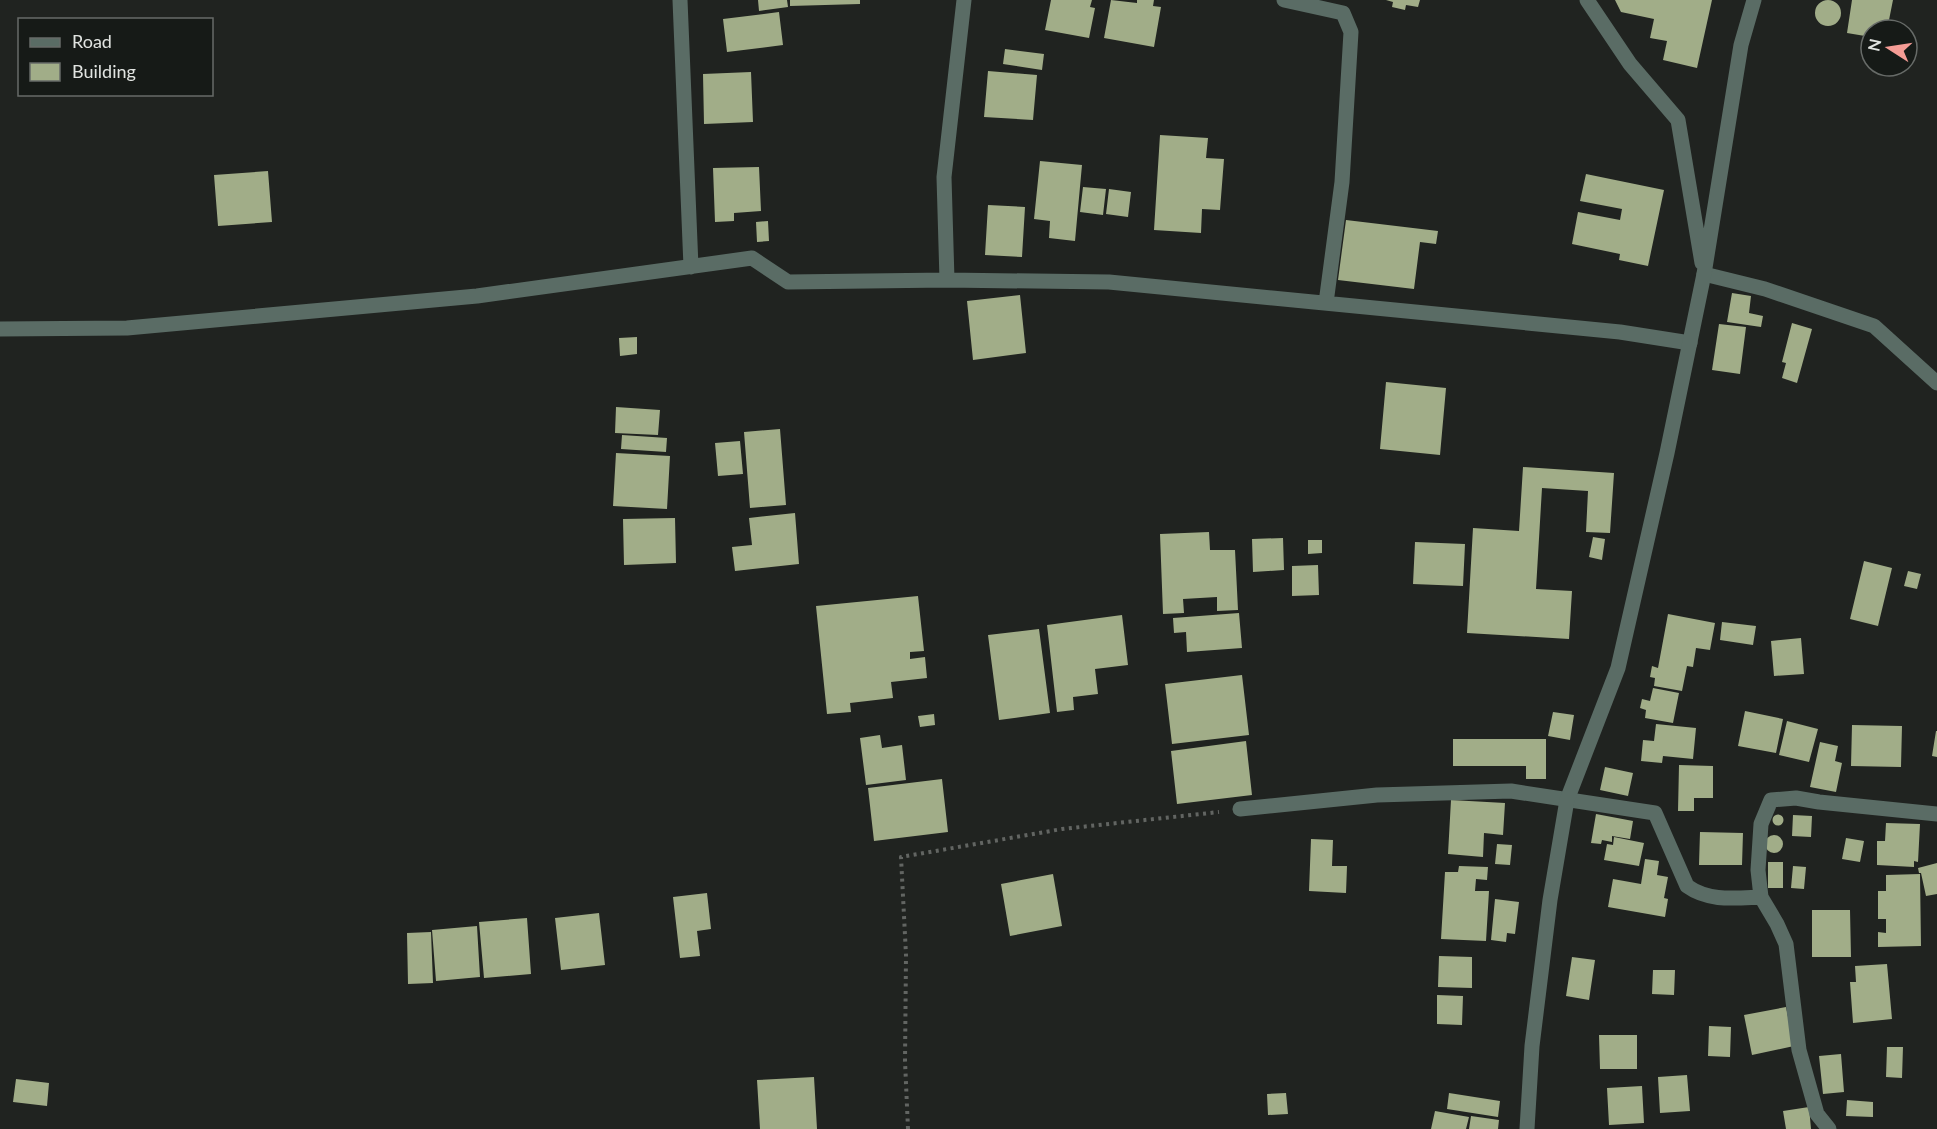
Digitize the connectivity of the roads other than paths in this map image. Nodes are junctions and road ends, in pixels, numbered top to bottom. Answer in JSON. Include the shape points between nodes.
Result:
{"nodes":[{"id":1,"x":680,"y":0,"type":"edge"},
{"id":2,"x":964,"y":0,"type":"edge"},
{"id":3,"x":1284,"y":0,"type":"edge"},
{"id":4,"x":1587,"y":0,"type":"edge"},
{"id":5,"x":1754,"y":0,"type":"edge"},
{"id":6,"x":691,"y":267,"type":"junction"},
{"id":7,"x":1704,"y":274,"type":"junction"},
{"id":8,"x":947,"y":280,"type":"junction"},
{"id":9,"x":1326,"y":303,"type":"junction"},
{"id":10,"x":0,"y":328,"type":"edge"},
{"id":11,"x":1690,"y":343,"type":"junction"},
{"id":12,"x":1937,"y":383,"type":"edge"},
{"id":13,"x":1567,"y":801,"type":"junction"},
{"id":14,"x":1240,"y":809,"type":"road end"},
{"id":15,"x":1937,"y":814,"type":"edge"},
{"id":16,"x":1761,"y":897,"type":"junction"},
{"id":17,"x":1527,"y":1129,"type":"edge"},
{"id":18,"x":1829,"y":1129,"type":"edge"}],
"edges":[{"from":1,"to":6,"type":"street"},
{"from":2,"to":8,"type":"street","via":[[944,177]]},
{"from":3,"to":9,"type":"street","via":[[1343,13],[1351,32],[1342,182]]},
{"from":4,"to":7,"type":"street","via":[[1630,64],[1678,120]]},
{"from":5,"to":7,"type":"street","via":[[1741,45]]},
{"from":6,"to":8,"type":"street","via":[[752,258],[788,282]]},
{"from":6,"to":10,"type":"street","via":[[477,296],[127,328]]},
{"from":7,"to":11,"type":"street"},
{"from":7,"to":12,"type":"street","via":[[1765,289],[1874,326]]},
{"from":8,"to":9,"type":"street","via":[[1109,282]]},
{"from":9,"to":11,"type":"street","via":[[1620,332]]},
{"from":11,"to":13,"type":"street","via":[[1618,668]]},
{"from":13,"to":14,"type":"street","via":[[1511,791],[1377,795]]},
{"from":13,"to":16,"type":"street","via":[[1655,813],[1687,886],[1719,898]]},
{"from":13,"to":17,"type":"street","via":[[1532,1046]]},
{"from":15,"to":16,"type":"street","via":[[1796,798],[1772,801],[1761,824]]},
{"from":16,"to":18,"type":"street","via":[[1786,944],[1799,1050],[1817,1114]]}]}
